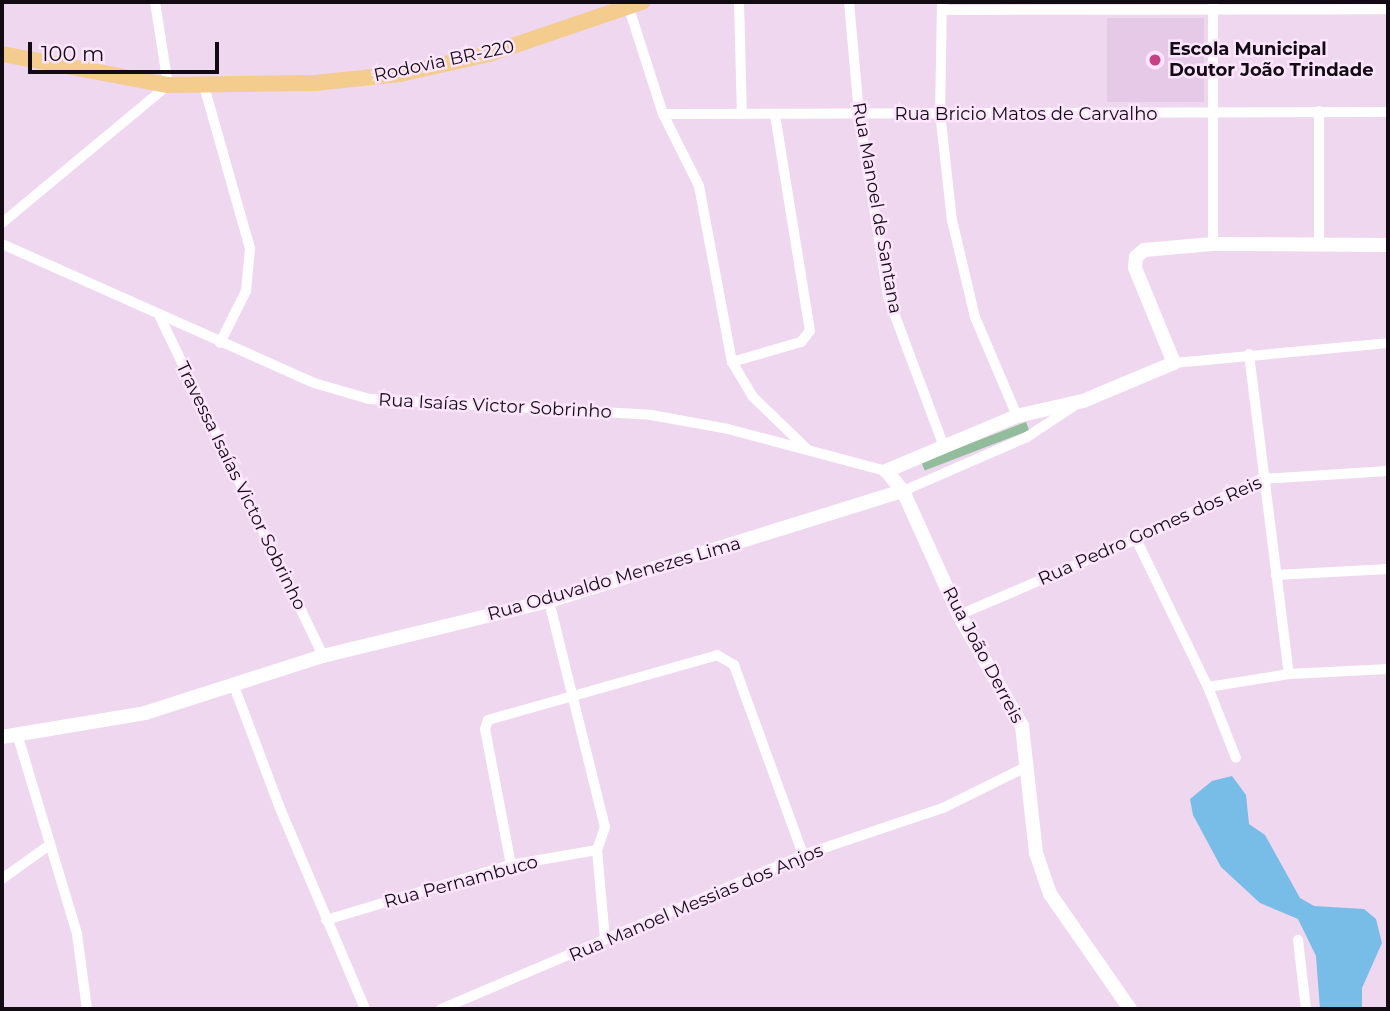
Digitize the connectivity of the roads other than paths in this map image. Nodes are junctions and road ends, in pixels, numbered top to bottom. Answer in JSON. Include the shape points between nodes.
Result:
{"nodes":[{"id":1,"x":155,"y":2,"type":"edge"},
{"id":2,"x":739,"y":2,"type":"edge"},
{"id":3,"x":849,"y":2,"type":"edge"},
{"id":4,"x":633,"y":3,"type":"edge"},
{"id":5,"x":943,"y":6,"type":"edge"},
{"id":6,"x":1213,"y":7,"type":"edge"},
{"id":7,"x":1388,"y":9,"type":"edge"},
{"id":8,"x":2,"y":54,"type":"edge"},
{"id":9,"x":168,"y":85,"type":"junction"},
{"id":10,"x":204,"y":86,"type":"junction"},
{"id":11,"x":1319,"y":111,"type":"junction"},
{"id":12,"x":940,"y":112,"type":"junction"},
{"id":13,"x":1388,"y":112,"type":"edge"},
{"id":14,"x":743,"y":113,"type":"junction"},
{"id":15,"x":663,"y":114,"type":"junction"},
{"id":16,"x":775,"y":114,"type":"junction"},
{"id":17,"x":1211,"y":114,"type":"junction"},
{"id":18,"x":859,"y":115,"type":"junction"},
{"id":19,"x":2,"y":223,"type":"edge"},
{"id":20,"x":2,"y":244,"type":"edge"},
{"id":21,"x":1213,"y":244,"type":"junction"},
{"id":22,"x":1388,"y":245,"type":"edge"},
{"id":23,"x":1319,"y":246,"type":"junction"},
{"id":24,"x":160,"y":317,"type":"junction"},
{"id":25,"x":220,"y":343,"type":"junction"},
{"id":26,"x":1388,"y":343,"type":"edge"},
{"id":27,"x":1249,"y":355,"type":"junction"},
{"id":28,"x":732,"y":362,"type":"junction"},
{"id":29,"x":1174,"y":363,"type":"junction"},
{"id":30,"x":1083,"y":401,"type":"junction"},
{"id":31,"x":1017,"y":416,"type":"junction"},
{"id":32,"x":944,"y":447,"type":"junction"},
{"id":33,"x":808,"y":450,"type":"junction"},
{"id":34,"x":886,"y":471,"type":"junction"},
{"id":35,"x":1388,"y":471,"type":"edge"},
{"id":36,"x":1261,"y":479,"type":"junction"},
{"id":37,"x":902,"y":491,"type":"junction"},
{"id":38,"x":1136,"y":539,"type":"junction"},
{"id":39,"x":1388,"y":569,"type":"edge"},
{"id":40,"x":1276,"y":575,"type":"junction"},
{"id":41,"x":549,"y":601,"type":"junction"},
{"id":42,"x":959,"y":615,"type":"junction"},
{"id":43,"x":323,"y":656,"type":"junction"},
{"id":44,"x":1388,"y":669,"type":"edge"},
{"id":45,"x":1289,"y":674,"type":"junction"},
{"id":46,"x":234,"y":686,"type":"junction"},
{"id":47,"x":1208,"y":687,"type":"junction"},
{"id":48,"x":572,"y":697,"type":"junction"},
{"id":49,"x":2,"y":737,"type":"edge"},
{"id":50,"x":18,"y":737,"type":"junction"},
{"id":51,"x":1236,"y":758,"type":"dead end"},
{"id":52,"x":1028,"y":766,"type":"junction"},
{"id":53,"x":48,"y":846,"type":"junction"},
{"id":54,"x":597,"y":850,"type":"junction"},
{"id":55,"x":803,"y":855,"type":"junction"},
{"id":56,"x":511,"y":865,"type":"junction"},
{"id":57,"x":2,"y":879,"type":"edge"},
{"id":58,"x":326,"y":920,"type":"junction"},
{"id":59,"x":606,"y":940,"type":"junction"},
{"id":60,"x":1298,"y":940,"type":"dead end"},
{"id":61,"x":88,"y":1009,"type":"edge"},
{"id":62,"x":365,"y":1009,"type":"edge"},
{"id":63,"x":441,"y":1009,"type":"edge"},
{"id":64,"x":1130,"y":1009,"type":"edge"},
{"id":65,"x":1306,"y":1009,"type":"edge"}],
"edges":[{"from":1,"to":9,"type":"street"},
{"from":2,"to":14,"type":"street"},
{"from":3,"to":18,"type":"street","name":"Rua Manoel de Santana"},
{"from":4,"to":10,"type":"main road","name":"Rodovia BR-220","via":[[489,54],[400,74]]},
{"from":4,"to":15,"type":"street"},
{"from":5,"to":6,"type":"street"},
{"from":5,"to":12,"type":"street"},
{"from":6,"to":7,"type":"street"},
{"from":6,"to":17,"type":"street"},
{"from":8,"to":9,"type":"main road","name":"Rodovia BR-220"},
{"from":9,"to":10,"type":"main road","name":"Rodovia BR-220"},
{"from":9,"to":19,"type":"street"},
{"from":10,"to":25,"type":"street","via":[[250,249],[246,291]]},
{"from":11,"to":13,"type":"street","name":"Rua Bricio Matos de Carvalho"},
{"from":11,"to":17,"type":"street","name":"Rua Bricio Matos de Carvalho"},
{"from":11,"to":23,"type":"street"},
{"from":12,"to":17,"type":"street","name":"Rua Bricio Matos de Carvalho"},
{"from":12,"to":18,"type":"street","name":"Rua Bricio Matos de Carvalho"},
{"from":12,"to":31,"type":"street","via":[[947,191],[961,260],[983,340]]},
{"from":14,"to":15,"type":"street","name":"Rua Bricio Matos de Carvalho"},
{"from":14,"to":16,"type":"street","name":"Rua Bricio Matos de Carvalho"},
{"from":15,"to":28,"type":"street","via":[[699,187]]},
{"from":16,"to":18,"type":"street","name":"Rua Bricio Matos de Carvalho"},
{"from":16,"to":28,"type":"street","via":[[810,331],[802,342]]},
{"from":17,"to":21,"type":"street"},
{"from":18,"to":32,"type":"street","name":"Rua Manoel de Santana","via":[[888,297]]},
{"from":20,"to":24,"type":"street","name":"Rua Isaías Victor Sobrinho"},
{"from":21,"to":23,"type":"street"},
{"from":21,"to":29,"type":"street","via":[[1144,250],[1135,262]]},
{"from":22,"to":23,"type":"street"},
{"from":24,"to":25,"type":"street","name":"Rua Isaías Victor Sobrinho"},
{"from":24,"to":43,"type":"street","name":"Travessa Isaías Victor Sobrinho"},
{"from":25,"to":33,"type":"street","name":"Rua Isaías Victor Sobrinho","via":[[314,383],[369,399],[651,415]]},
{"from":26,"to":27,"type":"street"},
{"from":27,"to":29,"type":"street"},
{"from":27,"to":36,"type":"street"},
{"from":28,"to":33,"type":"street","via":[[753,397]]},
{"from":29,"to":30,"type":"street"},
{"from":30,"to":31,"type":"street"},
{"from":30,"to":37,"type":"street","via":[[1027,437]]},
{"from":31,"to":32,"type":"street"},
{"from":32,"to":34,"type":"street"},
{"from":33,"to":34,"type":"street","name":"Rua Isaías Victor Sobrinho"},
{"from":34,"to":37,"type":"street","name":"Rua João Derreis"},
{"from":35,"to":36,"type":"street","name":"Rua Pedro Gomes dos Reis"},
{"from":36,"to":38,"type":"street","name":"Rua Pedro Gomes dos Reis"},
{"from":36,"to":40,"type":"street"},
{"from":37,"to":41,"type":"street","name":"Rua Oduvaldo Menezes Lima"},
{"from":37,"to":42,"type":"street","name":"Rua João Derreis"},
{"from":38,"to":42,"type":"street","name":"Rua Pedro Gomes dos Reis"},
{"from":38,"to":47,"type":"street"},
{"from":39,"to":40,"type":"street"},
{"from":40,"to":45,"type":"street"},
{"from":41,"to":43,"type":"street","name":"Rua Oduvaldo Menezes Lima"},
{"from":41,"to":48,"type":"street"},
{"from":42,"to":52,"type":"street","name":"Rua João Derreis","via":[[1022,726]]},
{"from":43,"to":46,"type":"street","name":"Rua Oduvaldo Menezes Lima"},
{"from":44,"to":45,"type":"street"},
{"from":45,"to":47,"type":"street"},
{"from":46,"to":50,"type":"street","name":"Rua Oduvaldo Menezes Lima","via":[[114,722]]},
{"from":46,"to":58,"type":"street"},
{"from":47,"to":51,"type":"street"},
{"from":48,"to":54,"type":"street","via":[[605,827]]},
{"from":48,"to":55,"type":"street","via":[[717,655],[727,657],[734,665]]},
{"from":48,"to":56,"type":"street","via":[[496,715],[485,724]]},
{"from":49,"to":50,"type":"street","name":"Rua Oduvaldo Menezes Lima"},
{"from":50,"to":53,"type":"street"},
{"from":52,"to":55,"type":"street","name":"Rua Manoel Messias dos Anjos","via":[[943,808]]},
{"from":52,"to":64,"type":"street","name":"Rua João Derreis","via":[[1036,853],[1050,894]]},
{"from":53,"to":57,"type":"street"},
{"from":53,"to":61,"type":"street","via":[[77,934]]},
{"from":54,"to":56,"type":"street","name":"Rua Pernambuco"},
{"from":54,"to":59,"type":"street"},
{"from":55,"to":59,"type":"street","name":"Rua Manoel Messias dos Anjos"},
{"from":56,"to":58,"type":"street","name":"Rua Pernambuco"},
{"from":58,"to":62,"type":"street"},
{"from":59,"to":63,"type":"street","name":"Rua Manoel Messias dos Anjos"},
{"from":60,"to":65,"type":"street"}]}
